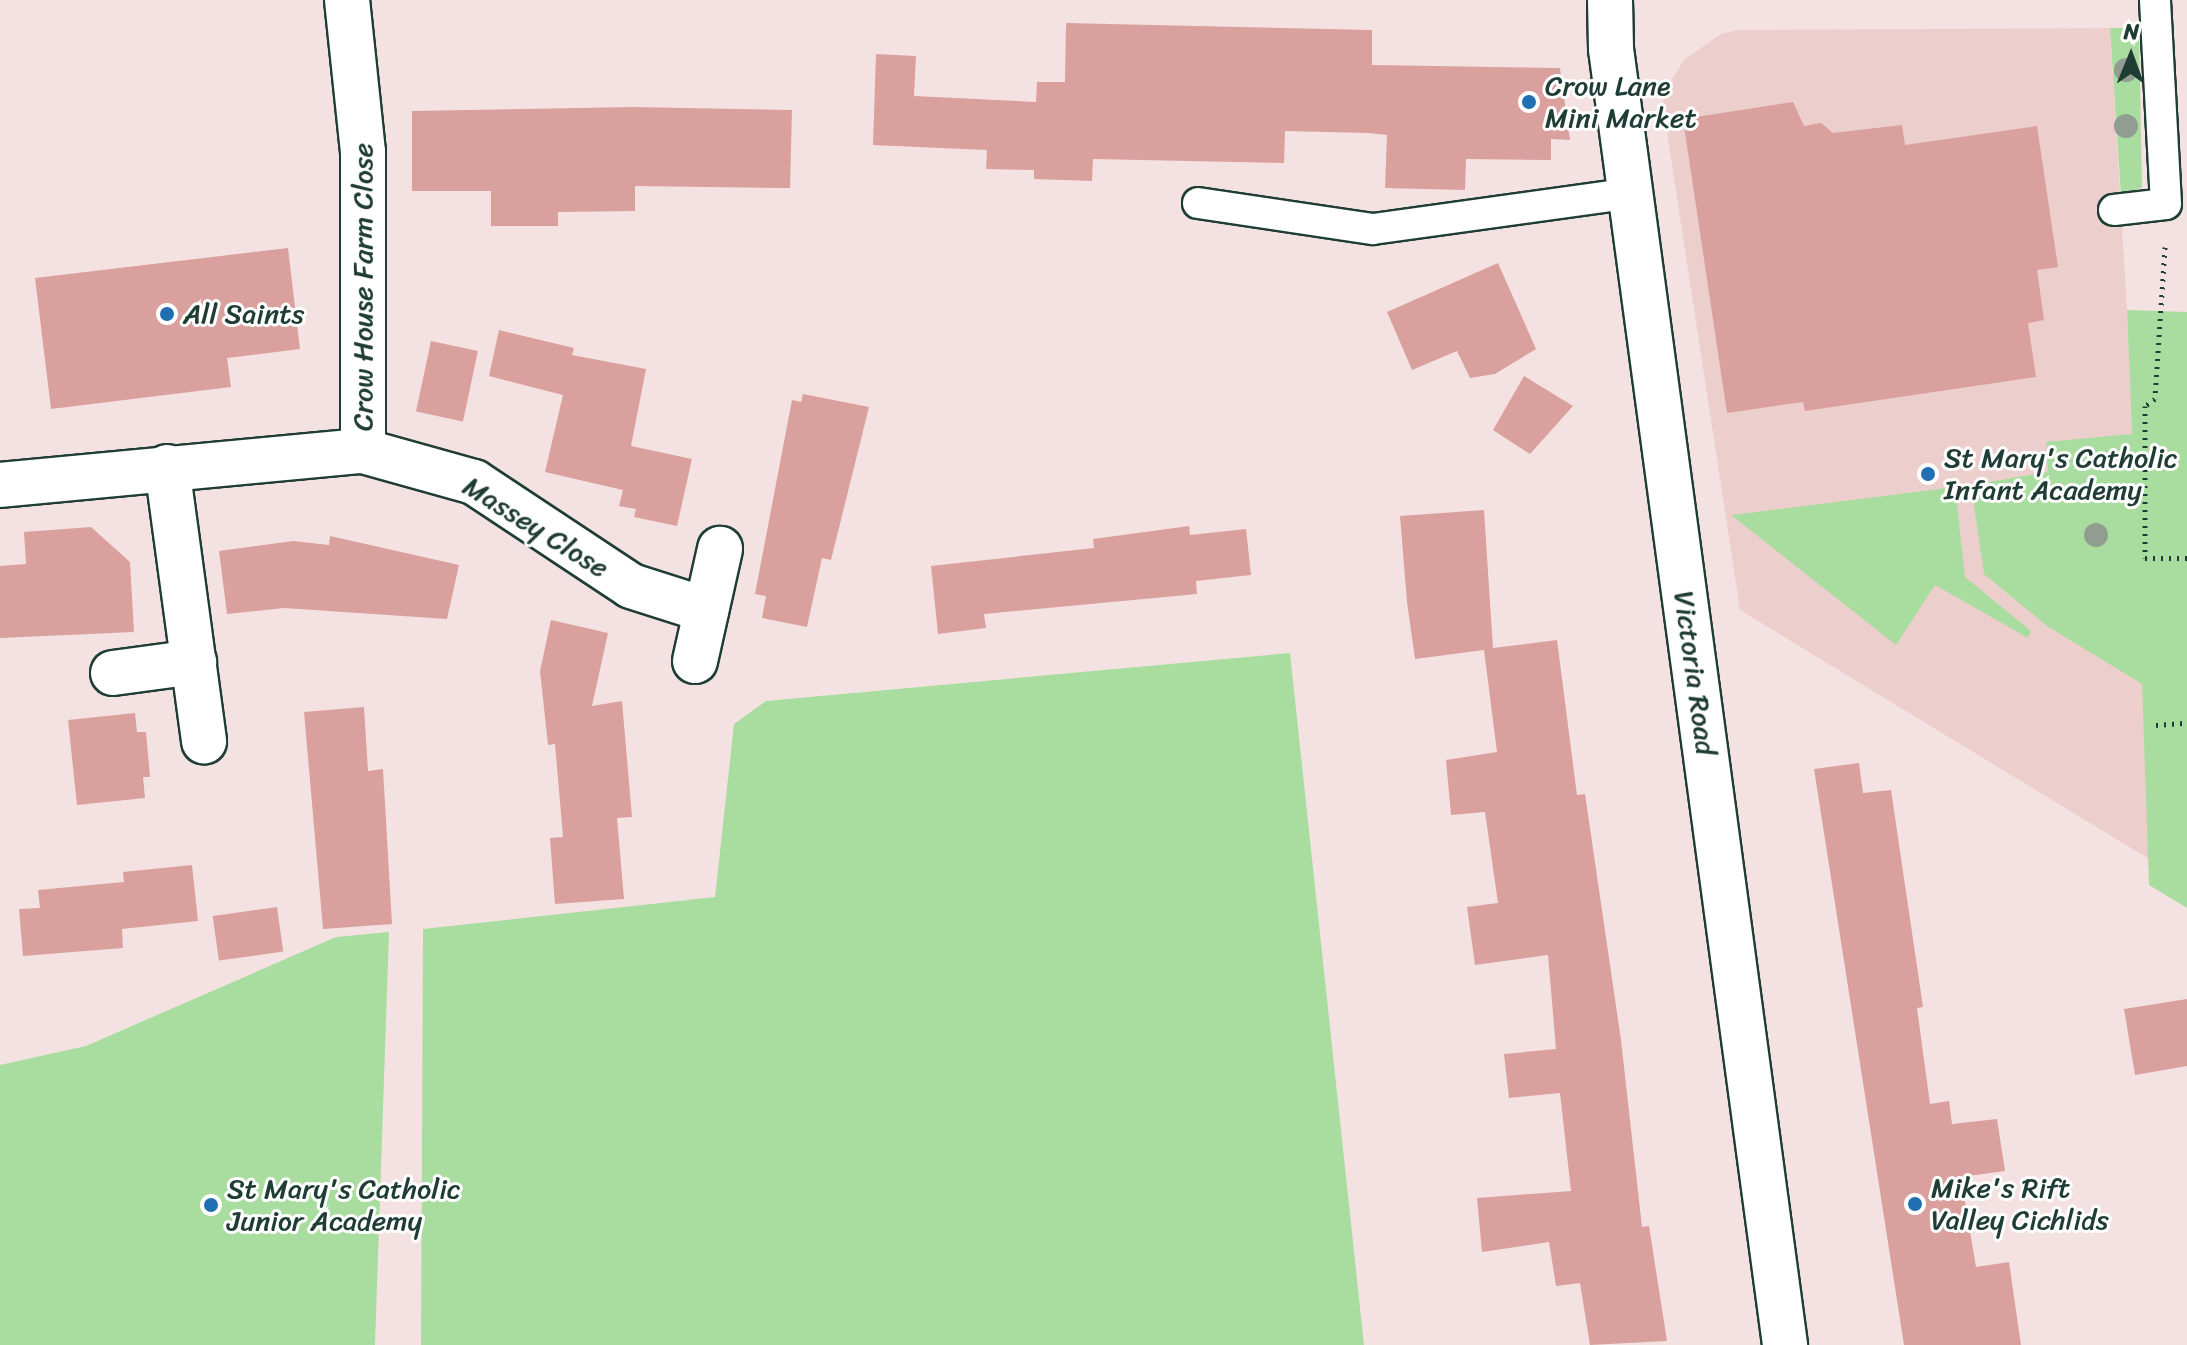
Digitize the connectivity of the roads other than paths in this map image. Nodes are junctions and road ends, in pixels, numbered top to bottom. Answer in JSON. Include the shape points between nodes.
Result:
{"nodes":[{"id":1,"x":347,"y":0,"type":"edge"},
{"id":2,"x":1610,"y":0,"type":"edge"},
{"id":3,"x":2155,"y":0,"type":"edge"},
{"id":4,"x":1632,"y":193,"type":"junction"},
{"id":5,"x":1198,"y":203,"type":"dead end"},
{"id":6,"x":2114,"y":210,"type":"dead end"},
{"id":7,"x":363,"y":451,"type":"junction"},
{"id":8,"x":167,"y":467,"type":"junction"},
{"id":9,"x":0,"y":485,"type":"edge"},
{"id":10,"x":720,"y":549,"type":"dead end"},
{"id":11,"x":706,"y":610,"type":"junction"},
{"id":12,"x":695,"y":661,"type":"dead end"},
{"id":13,"x":194,"y":662,"type":"junction"},
{"id":14,"x":113,"y":673,"type":"dead end"},
{"id":15,"x":204,"y":742,"type":"dead end"},
{"id":16,"x":1785,"y":1345,"type":"edge"}],
"edges":[{"from":1,"to":7,"type":"street","name":"Crow House Farm Close","via":[[363,152]]},
{"from":2,"to":4,"type":"street","name":"Victoria Road"},
{"from":3,"to":6,"type":"lane","via":[[2166,204]]},
{"from":4,"to":5,"type":"lane","via":[[1373,229]]},
{"from":4,"to":16,"type":"street","name":"Victoria Road"},
{"from":7,"to":8,"type":"street","name":"Crow House Farm Close"},
{"from":7,"to":11,"type":"street","name":"Massey Close","via":[[474,482],[631,586]]},
{"from":8,"to":9,"type":"street","name":"Crow House Farm Close"},
{"from":8,"to":13,"type":"street"},
{"from":10,"to":11,"type":"street"},
{"from":11,"to":12,"type":"street"},
{"from":13,"to":14,"type":"street"},
{"from":13,"to":15,"type":"street"}]}
